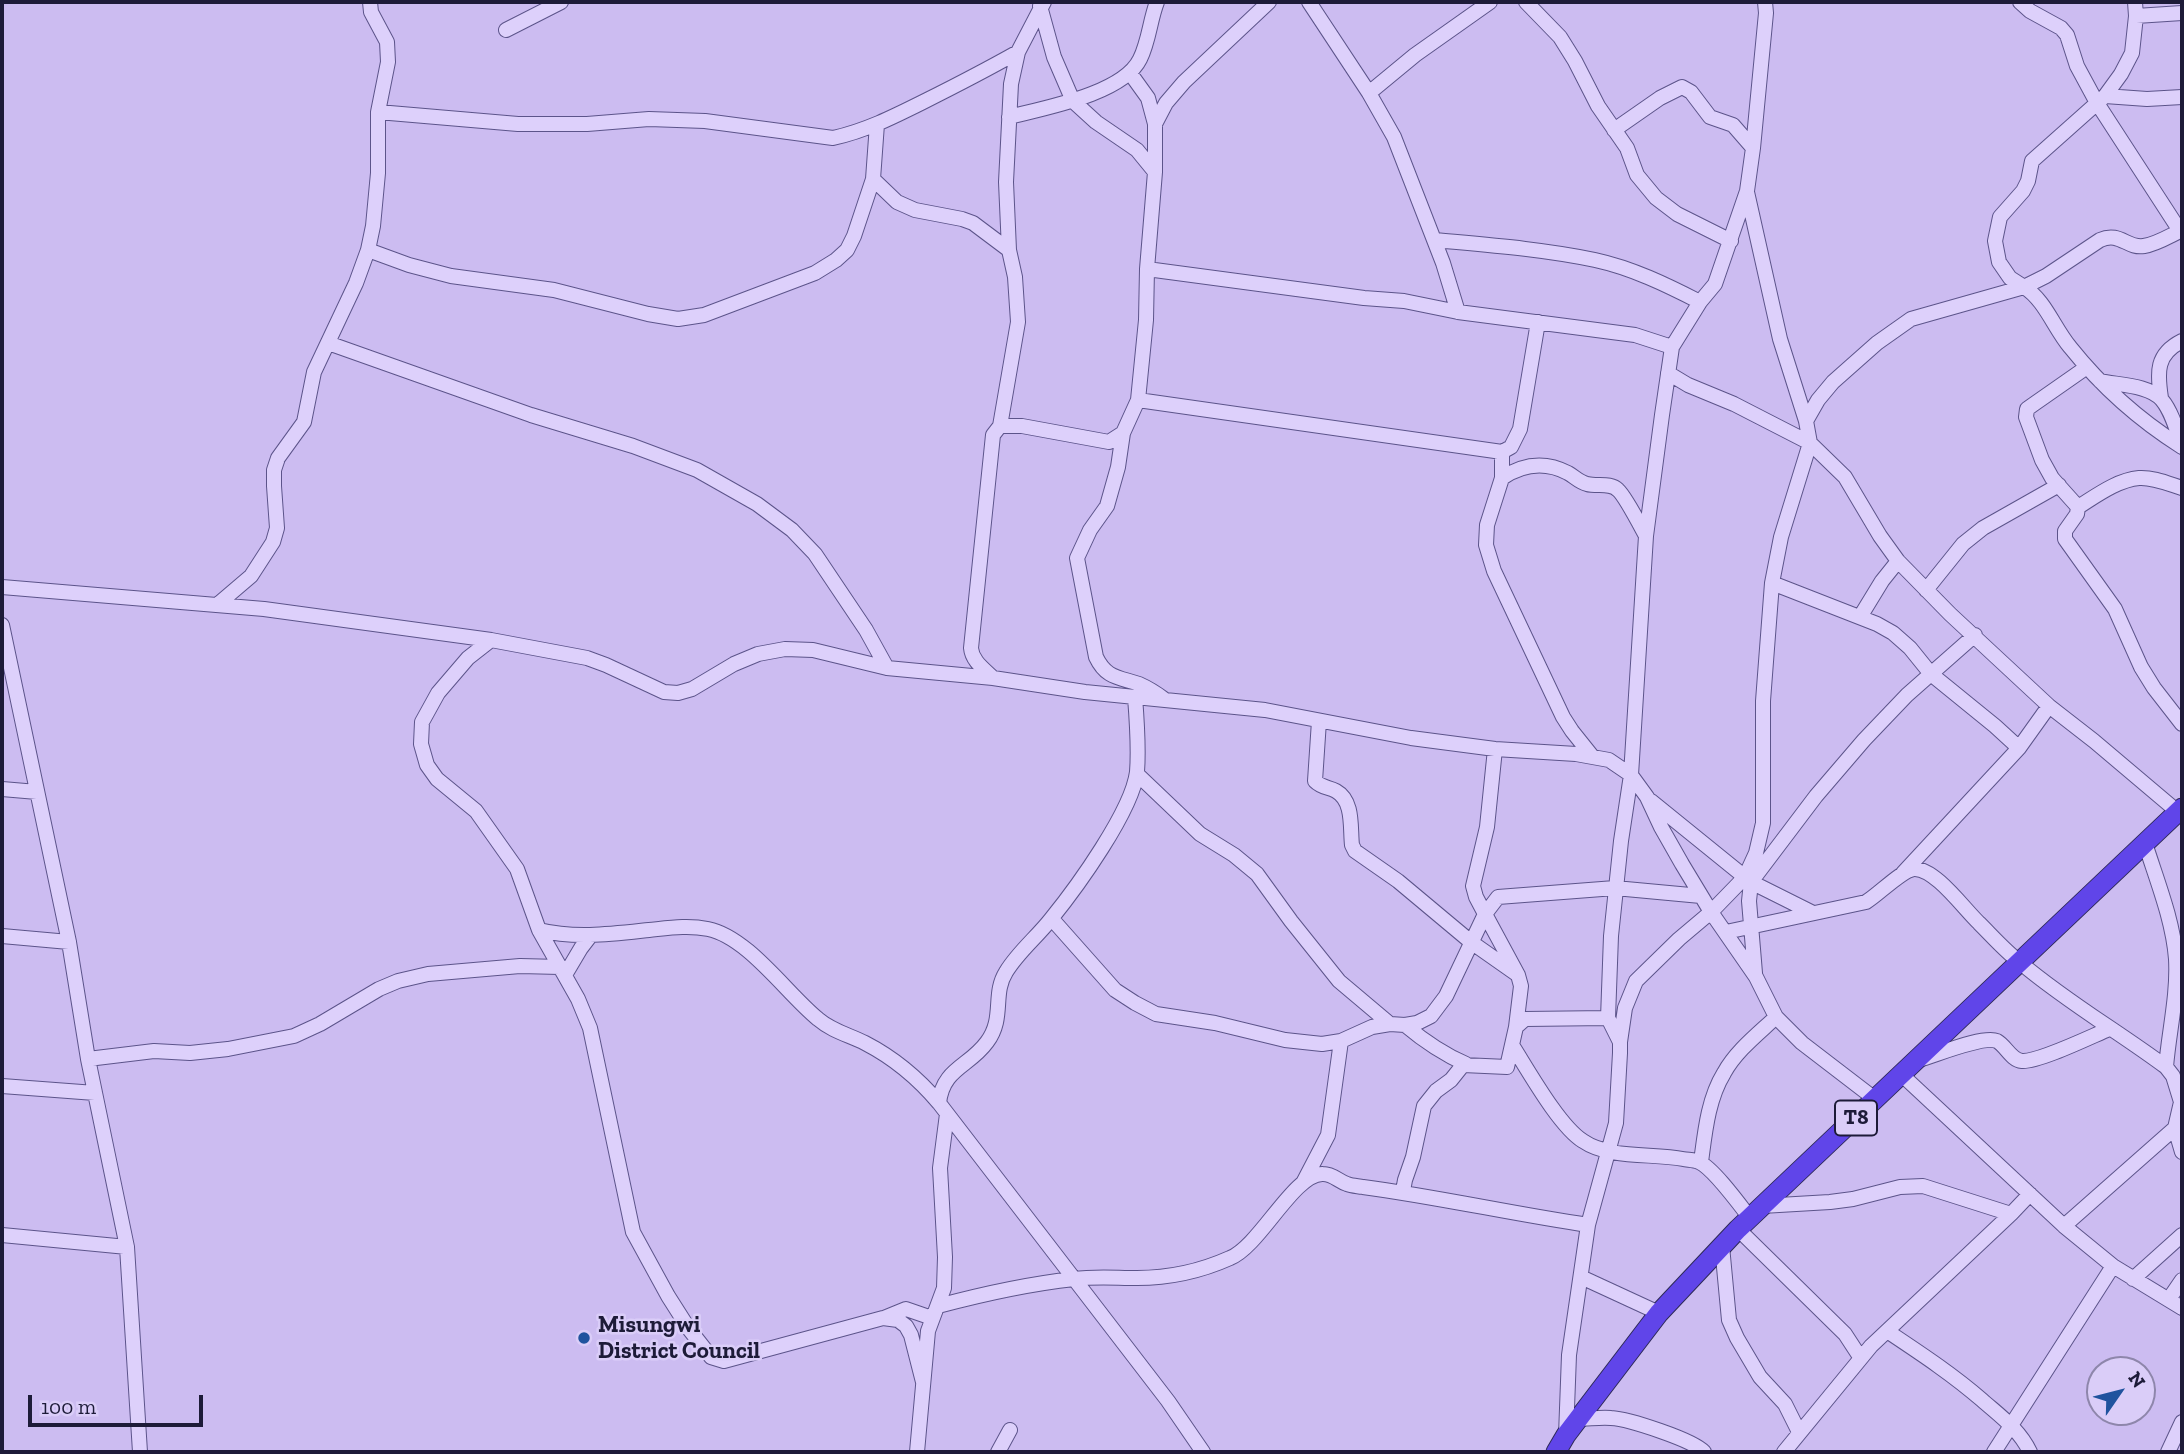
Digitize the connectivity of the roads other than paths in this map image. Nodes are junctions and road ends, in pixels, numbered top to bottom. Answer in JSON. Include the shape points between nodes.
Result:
{"nodes":[{"id":1,"x":370,"y":2,"type":"edge"},
{"id":2,"x":561,"y":2,"type":"edge"},
{"id":3,"x":1157,"y":2,"type":"edge"},
{"id":4,"x":1269,"y":2,"type":"edge"},
{"id":5,"x":1309,"y":2,"type":"edge"},
{"id":6,"x":1490,"y":2,"type":"edge"},
{"id":7,"x":1526,"y":2,"type":"edge"},
{"id":8,"x":1765,"y":2,"type":"edge"},
{"id":9,"x":2021,"y":2,"type":"edge"},
{"id":10,"x":2177,"y":2,"type":"edge"},
{"id":11,"x":1041,"y":4,"type":"edge"},
{"id":12,"x":2136,"y":9,"type":"edge"},
{"id":13,"x":2182,"y":13,"type":"edge"},
{"id":14,"x":506,"y":30,"type":"dead end"},
{"id":15,"x":1018,"y":52,"type":"junction"},
{"id":16,"x":1130,"y":73,"type":"junction"},
{"id":17,"x":2182,"y":88,"type":"edge"},
{"id":18,"x":1369,"y":93,"type":"junction"},
{"id":19,"x":2177,"y":98,"type":"edge"},
{"id":20,"x":2101,"y":99,"type":"junction"},
{"id":21,"x":1073,"y":101,"type":"junction"},
{"id":22,"x":378,"y":113,"type":"junction"},
{"id":23,"x":1009,"y":117,"type":"junction"},
{"id":24,"x":877,"y":124,"type":"junction"},
{"id":25,"x":1155,"y":124,"type":"junction"},
{"id":26,"x":1614,"y":130,"type":"junction"},
{"id":27,"x":1753,"y":148,"type":"junction"},
{"id":28,"x":1155,"y":172,"type":"junction"},
{"id":29,"x":873,"y":179,"type":"junction"},
{"id":30,"x":1747,"y":191,"type":"junction"},
{"id":31,"x":2181,"y":230,"type":"edge"},
{"id":32,"x":1434,"y":240,"type":"junction"},
{"id":33,"x":1731,"y":241,"type":"junction"},
{"id":34,"x":368,"y":250,"type":"junction"},
{"id":35,"x":1009,"y":250,"type":"junction"},
{"id":36,"x":1147,"y":269,"type":"junction"},
{"id":37,"x":2024,"y":288,"type":"junction"},
{"id":38,"x":1700,"y":302,"type":"junction"},
{"id":39,"x":1458,"y":312,"type":"junction"},
{"id":40,"x":1538,"y":322,"type":"junction"},
{"id":41,"x":2182,"y":341,"type":"edge"},
{"id":42,"x":328,"y":343,"type":"junction"},
{"id":43,"x":1672,"y":347,"type":"junction"},
{"id":44,"x":2087,"y":367,"type":"junction"},
{"id":45,"x":1668,"y":373,"type":"junction"},
{"id":46,"x":2100,"y":381,"type":"junction"},
{"id":47,"x":2161,"y":398,"type":"junction"},
{"id":48,"x":1138,"y":400,"type":"junction"},
{"id":49,"x":1806,"y":421,"type":"junction"},
{"id":50,"x":1000,"y":426,"type":"junction"},
{"id":51,"x":1123,"y":433,"type":"junction"},
{"id":52,"x":1810,"y":443,"type":"junction"},
{"id":53,"x":2182,"y":447,"type":"edge"},
{"id":54,"x":1502,"y":452,"type":"junction"},
{"id":55,"x":1502,"y":478,"type":"junction"},
{"id":56,"x":2059,"y":485,"type":"junction"},
{"id":57,"x":2182,"y":488,"type":"edge"},
{"id":58,"x":2078,"y":507,"type":"junction"},
{"id":59,"x":1646,"y":536,"type":"junction"},
{"id":60,"x":1898,"y":561,"type":"junction"},
{"id":61,"x":1772,"y":583,"type":"junction"},
{"id":62,"x":2,"y":587,"type":"edge"},
{"id":63,"x":1926,"y":590,"type":"junction"},
{"id":64,"x":217,"y":605,"type":"junction"},
{"id":65,"x":1860,"y":617,"type":"junction"},
{"id":66,"x":2,"y":625,"type":"edge"},
{"id":67,"x":1975,"y":635,"type":"junction"},
{"id":68,"x":491,"y":640,"type":"junction"},
{"id":69,"x":887,"y":668,"type":"junction"},
{"id":70,"x":1931,"y":674,"type":"junction"},
{"id":71,"x":993,"y":678,"type":"junction"},
{"id":72,"x":1135,"y":697,"type":"junction"},
{"id":73,"x":1165,"y":700,"type":"junction"},
{"id":74,"x":2049,"y":706,"type":"junction"},
{"id":75,"x":1319,"y":721,"type":"junction"},
{"id":76,"x":2182,"y":724,"type":"edge"},
{"id":77,"x":2019,"y":748,"type":"junction"},
{"id":78,"x":1495,"y":749,"type":"junction"},
{"id":79,"x":1592,"y":756,"type":"junction"},
{"id":80,"x":1137,"y":774,"type":"junction"},
{"id":81,"x":1631,"y":775,"type":"junction"},
{"id":82,"x":2,"y":789,"type":"edge"},
{"id":83,"x":37,"y":792,"type":"junction"},
{"id":84,"x":1647,"y":797,"type":"junction"},
{"id":85,"x":2180,"y":810,"type":"edge"},
{"id":86,"x":2145,"y":844,"type":"junction"},
{"id":87,"x":1903,"y":873,"type":"junction"},
{"id":88,"x":1748,"y":879,"type":"junction"},
{"id":89,"x":1615,"y":888,"type":"junction"},
{"id":90,"x":1701,"y":896,"type":"junction"},
{"id":91,"x":1711,"y":912,"type":"junction"},
{"id":92,"x":1814,"y":913,"type":"junction"},
{"id":93,"x":1485,"y":914,"type":"junction"},
{"id":94,"x":1052,"y":919,"type":"junction"},
{"id":95,"x":1751,"y":926,"type":"junction"},
{"id":96,"x":539,"y":930,"type":"junction"},
{"id":97,"x":1726,"y":932,"type":"junction"},
{"id":98,"x":591,"y":935,"type":"junction"},
{"id":99,"x":2,"y":936,"type":"edge"},
{"id":100,"x":69,"y":942,"type":"junction"},
{"id":101,"x":1471,"y":942,"type":"junction"},
{"id":102,"x":2020,"y":963,"type":"junction"},
{"id":103,"x":563,"y":971,"type":"junction"},
{"id":104,"x":1518,"y":975,"type":"junction"},
{"id":105,"x":1755,"y":977,"type":"junction"},
{"id":106,"x":1776,"y":1017,"type":"junction"},
{"id":107,"x":1608,"y":1018,"type":"junction"},
{"id":108,"x":1397,"y":1025,"type":"junction"},
{"id":109,"x":1516,"y":1027,"type":"junction"},
{"id":110,"x":2109,"y":1029,"type":"junction"},
{"id":111,"x":1341,"y":1041,"type":"junction"},
{"id":112,"x":1620,"y":1042,"type":"junction"},
{"id":113,"x":1512,"y":1045,"type":"junction"},
{"id":114,"x":88,"y":1059,"type":"junction"},
{"id":115,"x":1918,"y":1060,"type":"junction"},
{"id":116,"x":1466,"y":1064,"type":"junction"},
{"id":117,"x":1505,"y":1068,"type":"junction"},
{"id":118,"x":1902,"y":1075,"type":"junction"},
{"id":119,"x":2174,"y":1075,"type":"edge"},
{"id":120,"x":1537,"y":1085,"type":"junction"},
{"id":121,"x":2,"y":1086,"type":"edge"},
{"id":122,"x":95,"y":1093,"type":"junction"},
{"id":123,"x":1875,"y":1099,"type":"junction"},
{"id":124,"x":943,"y":1109,"type":"junction"},
{"id":125,"x":2175,"y":1128,"type":"junction"},
{"id":126,"x":1320,"y":1152,"type":"junction"},
{"id":127,"x":1608,"y":1152,"type":"junction"},
{"id":128,"x":2182,"y":1152,"type":"edge"},
{"id":129,"x":1701,"y":1162,"type":"junction"},
{"id":130,"x":1333,"y":1176,"type":"junction"},
{"id":131,"x":1302,"y":1185,"type":"junction"},
{"id":132,"x":1403,"y":1191,"type":"junction"},
{"id":133,"x":2030,"y":1195,"type":"junction"},
{"id":134,"x":2011,"y":1214,"type":"junction"},
{"id":135,"x":1750,"y":1218,"type":"junction"},
{"id":136,"x":1588,"y":1225,"type":"junction"},
{"id":137,"x":2064,"y":1226,"type":"junction"},
{"id":138,"x":2182,"y":1235,"type":"edge"},
{"id":139,"x":2,"y":1236,"type":"edge"},
{"id":140,"x":1722,"y":1246,"type":"junction"},
{"id":141,"x":127,"y":1247,"type":"junction"},
{"id":142,"x":2113,"y":1266,"type":"junction"},
{"id":143,"x":1581,"y":1277,"type":"junction"},
{"id":144,"x":1073,"y":1279,"type":"junction"},
{"id":145,"x":2133,"y":1279,"type":"junction"},
{"id":146,"x":2182,"y":1280,"type":"edge"},
{"id":147,"x":2169,"y":1300,"type":"junction"},
{"id":148,"x":2182,"y":1308,"type":"edge"},
{"id":149,"x":935,"y":1312,"type":"junction"},
{"id":150,"x":1659,"y":1313,"type":"junction"},
{"id":151,"x":883,"y":1318,"type":"junction"},
{"id":152,"x":1888,"y":1331,"type":"junction"},
{"id":153,"x":1845,"y":1334,"type":"junction"},
{"id":154,"x":1871,"y":1346,"type":"junction"},
{"id":155,"x":1860,"y":1357,"type":"junction"},
{"id":156,"x":923,"y":1382,"type":"junction"},
{"id":157,"x":2022,"y":1409,"type":"junction"},
{"id":158,"x":2182,"y":1422,"type":"edge"},
{"id":159,"x":2012,"y":1425,"type":"junction"},
{"id":160,"x":1572,"y":1427,"type":"junction"},
{"id":161,"x":1010,"y":1430,"type":"dead end"},
{"id":162,"x":1799,"y":1433,"type":"junction"},
{"id":163,"x":2027,"y":1447,"type":"edge"},
{"id":164,"x":1790,"y":1450,"type":"edge"},
{"id":165,"x":140,"y":1452,"type":"edge"},
{"id":166,"x":917,"y":1452,"type":"edge"},
{"id":167,"x":998,"y":1452,"type":"edge"},
{"id":168,"x":1203,"y":1452,"type":"edge"},
{"id":169,"x":1556,"y":1452,"type":"edge"},
{"id":170,"x":1704,"y":1452,"type":"edge"},
{"id":171,"x":1994,"y":1452,"type":"edge"},
{"id":172,"x":2168,"y":1452,"type":"edge"}],
"edges":[{"from":1,"to":22,"type":"street","via":[[388,51]]},
{"from":2,"to":14,"type":"street"},
{"from":3,"to":16,"type":"street","via":[[1140,60]]},
{"from":4,"to":25,"type":"street","via":[[1184,82]]},
{"from":5,"to":18,"type":"street"},
{"from":6,"to":18,"type":"street"},
{"from":7,"to":26,"type":"street","via":[[1560,37]]},
{"from":8,"to":27,"type":"street"},
{"from":9,"to":20,"type":"street","via":[[2061,27],[2077,66]]},
{"from":10,"to":13,"type":"street"},
{"from":11,"to":15,"type":"street"},
{"from":11,"to":21,"type":"street","via":[[1054,57]]},
{"from":12,"to":13,"type":"street"},
{"from":12,"to":20,"type":"street","via":[[2132,53]]},
{"from":15,"to":23,"type":"street"},
{"from":15,"to":24,"type":"street"},
{"from":16,"to":21,"type":"street"},
{"from":16,"to":25,"type":"street","via":[[1148,98]]},
{"from":17,"to":19,"type":"street"},
{"from":18,"to":32,"type":"street","via":[[1394,137]]},
{"from":19,"to":20,"type":"street"},
{"from":20,"to":31,"type":"street"},
{"from":20,"to":37,"type":"street","via":[[2032,160],[2023,191],[2000,217],[1994,241],[1998,262]]},
{"from":21,"to":23,"type":"street"},
{"from":21,"to":28,"type":"street","via":[[1137,150]]},
{"from":22,"to":24,"type":"street","via":[[518,124],[705,121],[833,138]]},
{"from":22,"to":34,"type":"street","via":[[378,173]]},
{"from":23,"to":35,"type":"street"},
{"from":24,"to":29,"type":"street"},
{"from":25,"to":28,"type":"street"},
{"from":26,"to":27,"type":"street","via":[[1682,87],[1710,117],[1733,125]]},
{"from":26,"to":33,"type":"street","via":[[1637,175],[1663,205]]},
{"from":27,"to":30,"type":"street"},
{"from":28,"to":36,"type":"street"},
{"from":29,"to":34,"type":"street","via":[[854,236],[836,260],[728,308],[678,319],[554,290],[452,276]]},
{"from":29,"to":35,"type":"street","via":[[897,202],[973,223]]},
{"from":30,"to":33,"type":"street"},
{"from":30,"to":49,"type":"street","via":[[1780,339]]},
{"from":31,"to":37,"type":"street","via":[[2145,246],[2108,236]]},
{"from":32,"to":38,"type":"street","via":[[1596,260]]},
{"from":32,"to":39,"type":"street"},
{"from":33,"to":38,"type":"street","via":[[1715,284]]},
{"from":34,"to":42,"type":"street"},
{"from":35,"to":50,"type":"street","via":[[1018,322]]},
{"from":36,"to":39,"type":"street","via":[[1404,301]]},
{"from":36,"to":48,"type":"street"},
{"from":37,"to":44,"type":"street","via":[[2039,300]]},
{"from":37,"to":49,"type":"street","via":[[1911,319],[1833,382]]},
{"from":38,"to":43,"type":"street"},
{"from":39,"to":40,"type":"street"},
{"from":40,"to":43,"type":"street","via":[[1635,335]]},
{"from":40,"to":54,"type":"street","via":[[1520,429],[1511,447]]},
{"from":41,"to":47,"type":"street","via":[[2167,350],[2160,363]]},
{"from":42,"to":64,"type":"street","via":[[314,372],[304,422],[278,458],[273,542],[251,576]]},
{"from":42,"to":69,"type":"street","via":[[697,470],[757,504],[815,554]]},
{"from":43,"to":45,"type":"street"},
{"from":44,"to":46,"type":"street"},
{"from":44,"to":56,"type":"street","via":[[2027,410],[2042,460]]},
{"from":45,"to":52,"type":"street"},
{"from":45,"to":59,"type":"street"},
{"from":46,"to":47,"type":"street","via":[[2151,391]]},
{"from":46,"to":53,"type":"street","via":[[2138,418]]},
{"from":47,"to":53,"type":"street"},
{"from":48,"to":51,"type":"street"},
{"from":48,"to":54,"type":"street"},
{"from":49,"to":52,"type":"street"},
{"from":50,"to":51,"type":"street","via":[[1109,442]]},
{"from":50,"to":71,"type":"street","via":[[990,447],[971,648],[977,663]]},
{"from":51,"to":73,"type":"street","via":[[1107,506],[1077,558],[1101,668]]},
{"from":52,"to":60,"type":"street","via":[[1845,477]]},
{"from":52,"to":61,"type":"street"},
{"from":54,"to":55,"type":"street"},
{"from":55,"to":59,"type":"street","via":[[1523,467],[1545,465],[1581,482],[1611,485],[1620,491]]},
{"from":55,"to":79,"type":"street","via":[[1486,525],[1494,571],[1563,717]]},
{"from":56,"to":58,"type":"street"},
{"from":56,"to":63,"type":"street","via":[[1983,528],[1963,544]]},
{"from":57,"to":58,"type":"street","via":[[2139,478]]},
{"from":58,"to":76,"type":"street","via":[[2065,539],[2115,609],[2141,667]]},
{"from":59,"to":81,"type":"street"},
{"from":60,"to":63,"type":"street"},
{"from":60,"to":65,"type":"street"},
{"from":61,"to":65,"type":"street"},
{"from":61,"to":88,"type":"street","via":[[1763,701],[1763,823]]},
{"from":62,"to":64,"type":"street"},
{"from":63,"to":67,"type":"street"},
{"from":64,"to":68,"type":"street"},
{"from":65,"to":70,"type":"street","via":[[1893,633]]},
{"from":66,"to":83,"type":"street"},
{"from":67,"to":70,"type":"street"},
{"from":67,"to":74,"type":"street"},
{"from":68,"to":69,"type":"street","via":[[587,658],[664,692],[678,693],[758,654],[785,649],[813,650]]},
{"from":68,"to":96,"type":"street","via":[[468,658],[432,702],[422,722],[421,744],[437,779],[476,811],[503,847],[523,881]]},
{"from":69,"to":71,"type":"street"},
{"from":70,"to":77,"type":"street"},
{"from":70,"to":88,"type":"street","via":[[1839,768]]},
{"from":71,"to":72,"type":"street"},
{"from":72,"to":73,"type":"street"},
{"from":72,"to":80,"type":"street"},
{"from":73,"to":75,"type":"street","via":[[1265,710]]},
{"from":74,"to":77,"type":"street"},
{"from":74,"to":85,"type":"street"},
{"from":75,"to":78,"type":"street"},
{"from":75,"to":101,"type":"street","via":[[1315,781],[1344,797],[1355,851]]},
{"from":77,"to":87,"type":"street"},
{"from":78,"to":79,"type":"street"},
{"from":78,"to":93,"type":"street","via":[[1487,827],[1473,886]]},
{"from":79,"to":81,"type":"street","via":[[1609,760]]},
{"from":80,"to":94,"type":"street","via":[[1105,843]]},
{"from":80,"to":108,"type":"street","via":[[1200,834],[1257,874],[1339,981]]},
{"from":81,"to":84,"type":"street"},
{"from":81,"to":89,"type":"street"},
{"from":82,"to":83,"type":"street"},
{"from":83,"to":100,"type":"street"},
{"from":84,"to":88,"type":"street"},
{"from":84,"to":90,"type":"street"},
{"from":85,"to":86,"type":"highway","number":"T8"},
{"from":86,"to":102,"type":"highway","number":"T8"},
{"from":86,"to":119,"type":"street","via":[[2175,957]]},
{"from":87,"to":92,"type":"street","via":[[1866,902]]},
{"from":87,"to":102,"type":"street","via":[[1914,869],[1936,878]]},
{"from":88,"to":91,"type":"street"},
{"from":88,"to":92,"type":"street"},
{"from":88,"to":95,"type":"street"},
{"from":89,"to":90,"type":"street"},
{"from":89,"to":93,"type":"street","via":[[1498,897]]},
{"from":89,"to":107,"type":"street"},
{"from":90,"to":91,"type":"street"},
{"from":91,"to":97,"type":"street"},
{"from":91,"to":112,"type":"street","via":[[1636,981],[1625,1008]]},
{"from":92,"to":95,"type":"street"},
{"from":93,"to":101,"type":"street"},
{"from":93,"to":104,"type":"street"},
{"from":94,"to":111,"type":"street","via":[[1115,990],[1156,1014],[1285,1040]]},
{"from":94,"to":124,"type":"street","via":[[1007,970],[1000,984],[995,1030],[944,1082]]},
{"from":95,"to":97,"type":"street"},
{"from":95,"to":105,"type":"street"},
{"from":96,"to":98,"type":"street"},
{"from":96,"to":103,"type":"street"},
{"from":97,"to":105,"type":"street"},
{"from":98,"to":103,"type":"street"},
{"from":98,"to":124,"type":"street","via":[[682,926],[723,935],[749,951],[819,1020],[890,1057],[921,1082]]},
{"from":99,"to":100,"type":"street"},
{"from":100,"to":114,"type":"street"},
{"from":101,"to":104,"type":"street"},
{"from":101,"to":108,"type":"street","via":[[1436,1010],[1425,1020]]},
{"from":102,"to":110,"type":"street"},
{"from":102,"to":115,"type":"highway","number":"T8"},
{"from":103,"to":114,"type":"street","via":[[520,966],[428,974],[379,989],[295,1036],[228,1049]]},
{"from":103,"to":151,"type":"street","via":[[590,1028],[633,1232],[668,1296],[711,1357],[724,1361]]},
{"from":104,"to":109,"type":"street"},
{"from":105,"to":106,"type":"street"},
{"from":106,"to":123,"type":"street"},
{"from":106,"to":129,"type":"street","via":[[1724,1072],[1712,1099]]},
{"from":107,"to":109,"type":"street","via":[[1525,1019]]},
{"from":107,"to":112,"type":"street"},
{"from":108,"to":111,"type":"street","via":[[1372,1027]]},
{"from":108,"to":116,"type":"street"},
{"from":109,"to":113,"type":"street"},
{"from":110,"to":115,"type":"street","via":[[2026,1060],[2015,1058],[1989,1039]]},
{"from":110,"to":119,"type":"street"},
{"from":111,"to":126,"type":"street","via":[[1328,1135]]},
{"from":112,"to":127,"type":"street","via":[[1616,1123]]},
{"from":113,"to":117,"type":"street"},
{"from":113,"to":120,"type":"street"},
{"from":114,"to":122,"type":"street"},
{"from":115,"to":118,"type":"highway","number":"T8"},
{"from":116,"to":117,"type":"street"},
{"from":116,"to":132,"type":"street","via":[[1424,1106]]},
{"from":117,"to":120,"type":"street"},
{"from":118,"to":123,"type":"highway","number":"T8"},
{"from":118,"to":133,"type":"street"},
{"from":119,"to":125,"type":"street","via":[[2181,1102]]},
{"from":120,"to":127,"type":"street","via":[[1577,1136]]},
{"from":121,"to":122,"type":"street"},
{"from":122,"to":141,"type":"street"},
{"from":123,"to":135,"type":"highway","number":"T8"},
{"from":124,"to":144,"type":"street"},
{"from":124,"to":149,"type":"street","via":[[944,1288]]},
{"from":125,"to":128,"type":"street"},
{"from":125,"to":137,"type":"street"},
{"from":126,"to":130,"type":"street"},
{"from":126,"to":131,"type":"street"},
{"from":127,"to":129,"type":"street"},
{"from":127,"to":136,"type":"street"},
{"from":129,"to":135,"type":"street"},
{"from":130,"to":131,"type":"street","via":[[1318,1174]]},
{"from":130,"to":132,"type":"street","via":[[1347,1184]]},
{"from":131,"to":144,"type":"street","via":[[1247,1248],[1230,1259],[1172,1276]]},
{"from":132,"to":136,"type":"street"},
{"from":133,"to":134,"type":"street"},
{"from":133,"to":137,"type":"street"},
{"from":134,"to":135,"type":"street","via":[[1923,1186]]},
{"from":134,"to":152,"type":"street"},
{"from":135,"to":140,"type":"highway","number":"T8"},
{"from":135,"to":153,"type":"street"},
{"from":136,"to":143,"type":"street"},
{"from":137,"to":142,"type":"street"},
{"from":138,"to":145,"type":"street"},
{"from":139,"to":141,"type":"street"},
{"from":140,"to":150,"type":"highway","number":"T8"},
{"from":140,"to":162,"type":"street","via":[[1729,1320],[1760,1377],[1785,1404]]},
{"from":141,"to":165,"type":"street"},
{"from":142,"to":145,"type":"street"},
{"from":142,"to":157,"type":"street"},
{"from":143,"to":150,"type":"street"},
{"from":143,"to":160,"type":"street","via":[[1569,1355]]},
{"from":144,"to":149,"type":"street","via":[[1003,1289]]},
{"from":144,"to":168,"type":"street"},
{"from":145,"to":147,"type":"street"},
{"from":146,"to":147,"type":"street"},
{"from":147,"to":148,"type":"street"},
{"from":149,"to":151,"type":"street","via":[[906,1309]]},
{"from":149,"to":156,"type":"street"},
{"from":150,"to":160,"type":"highway","number":"T8"},
{"from":151,"to":156,"type":"street","via":[[906,1326]]},
{"from":152,"to":154,"type":"street"},
{"from":152,"to":159,"type":"street"},
{"from":153,"to":154,"type":"street"},
{"from":153,"to":155,"type":"street"},
{"from":154,"to":155,"type":"street"},
{"from":155,"to":162,"type":"street"},
{"from":156,"to":166,"type":"street"},
{"from":157,"to":159,"type":"street"},
{"from":157,"to":163,"type":"street"},
{"from":158,"to":172,"type":"street"},
{"from":159,"to":163,"type":"street"},
{"from":159,"to":171,"type":"street"},
{"from":160,"to":169,"type":"highway","number":"T8"},
{"from":160,"to":170,"type":"street","via":[[1613,1418],[1688,1442]]},
{"from":161,"to":167,"type":"street"},
{"from":162,"to":164,"type":"street"}]}
